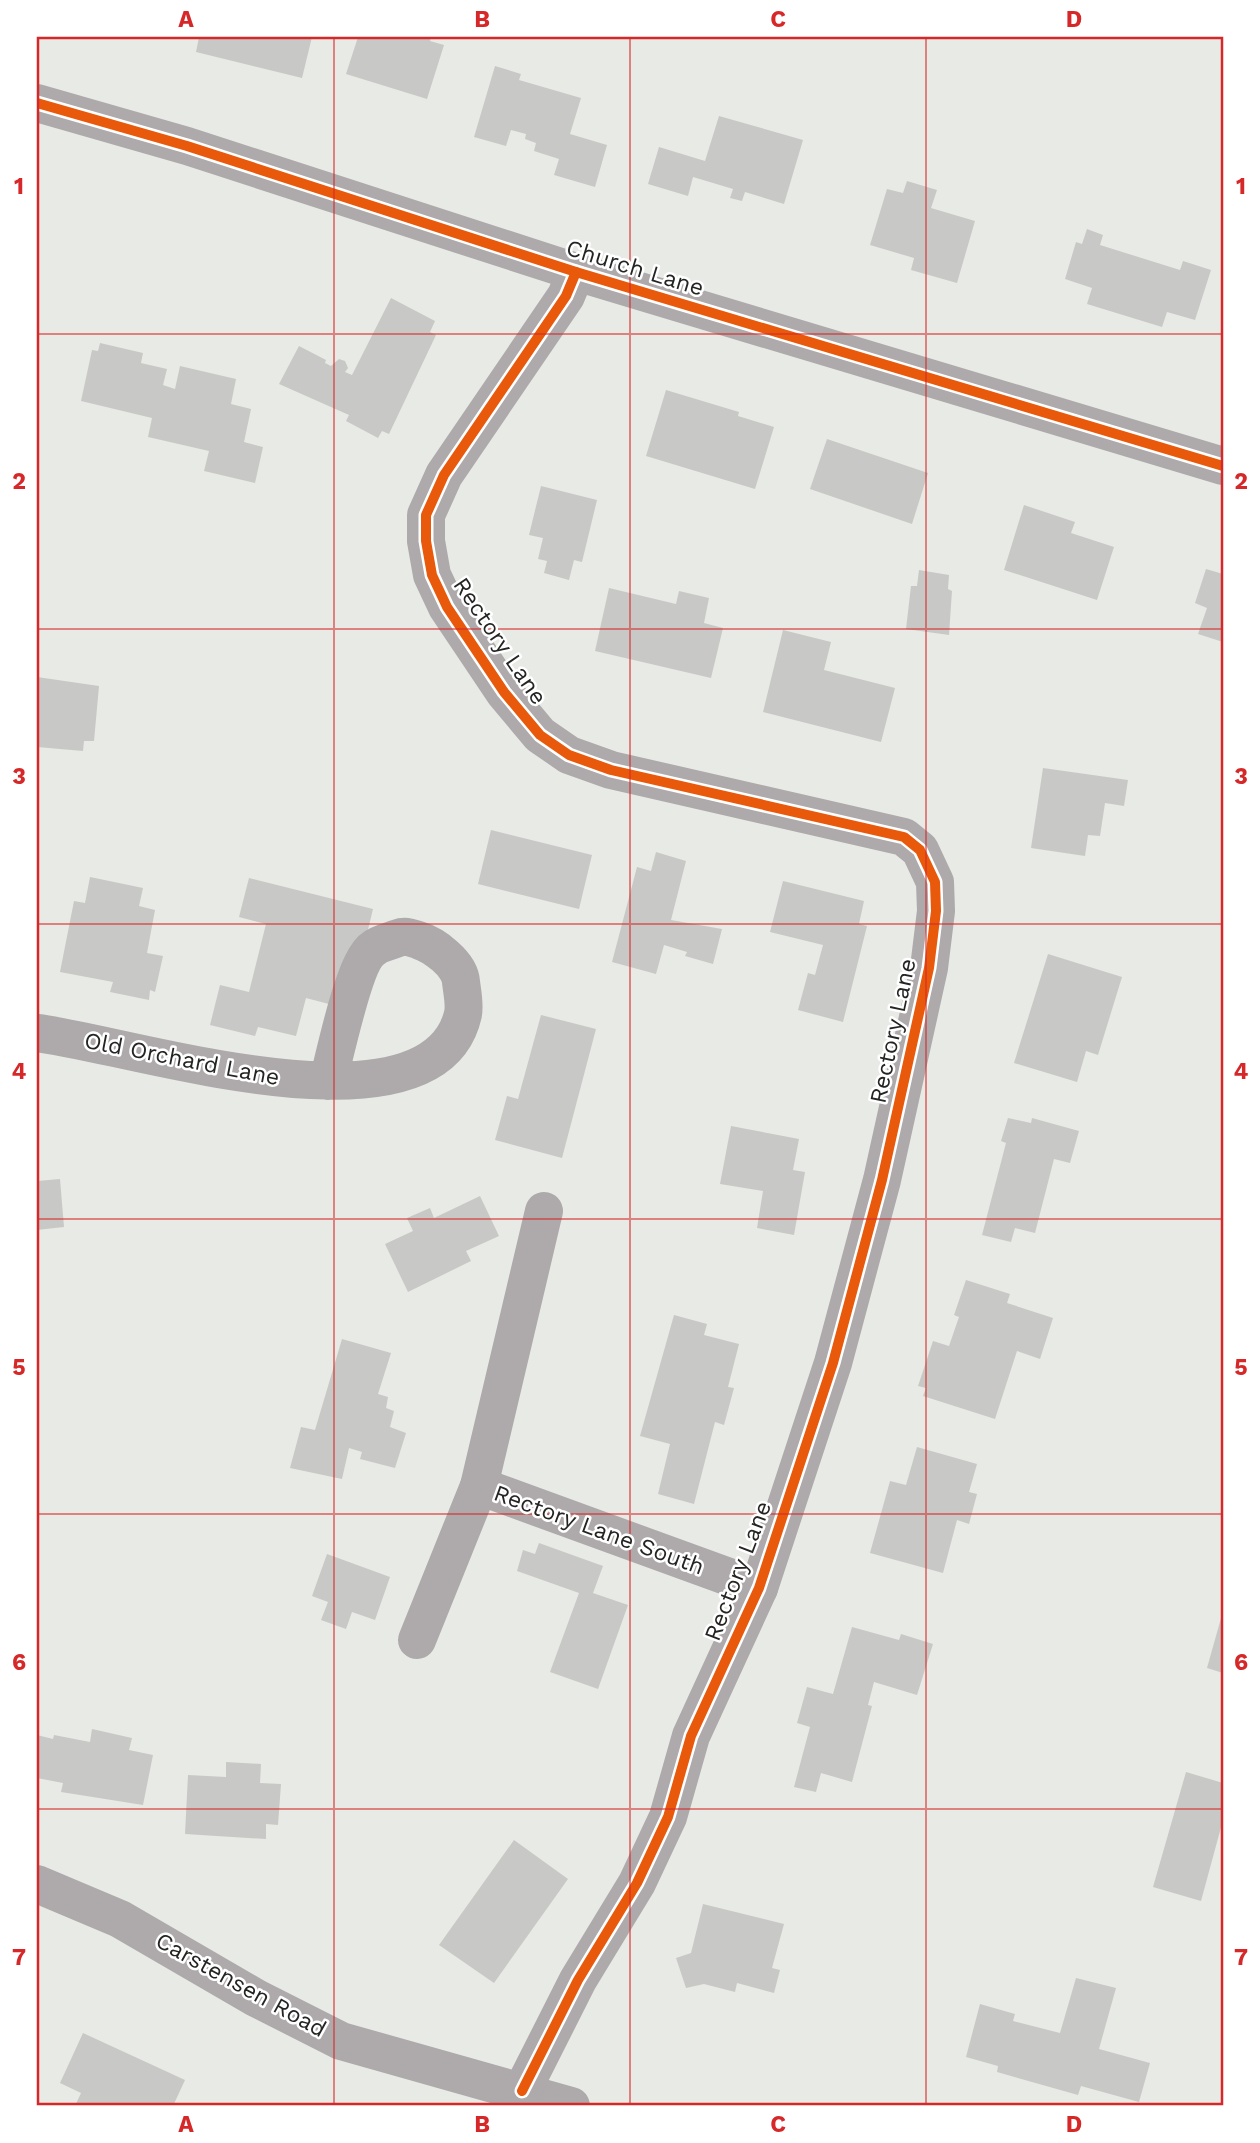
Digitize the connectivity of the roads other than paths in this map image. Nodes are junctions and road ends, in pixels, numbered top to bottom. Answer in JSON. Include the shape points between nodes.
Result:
{"nodes":[{"id":1,"x":37,"y":103,"type":"edge"},
{"id":2,"x":576,"y":272,"type":"junction"},
{"id":3,"x":1223,"y":466,"type":"edge"},
{"id":4,"x":37,"y":1032,"type":"edge"},
{"id":5,"x":328,"y":1081,"type":"dead end"},
{"id":6,"x":544,"y":1211,"type":"dead end"},
{"id":7,"x":479,"y":1486,"type":"junction"},
{"id":8,"x":759,"y":1588,"type":"junction"},
{"id":9,"x":417,"y":1640,"type":"dead end"},
{"id":10,"x":37,"y":1884,"type":"edge"},
{"id":11,"x":522,"y":2091,"type":"junction"},
{"id":12,"x":571,"y":2106,"type":"edge"}],
"edges":[{"from":1,"to":2,"type":"street","name":"Church Lane","via":[[187,146]]},
{"from":2,"to":3,"type":"street","name":"Church Lane"},
{"from":2,"to":8,"type":"street","name":"Rectory Lane","via":[[566,296],[444,475],[426,515],[432,575],[447,607],[504,692],[540,735],[569,755],[611,770],[904,837],[920,850],[935,882],[929,968],[883,1180],[833,1363]]},
{"from":4,"to":5,"type":"street","name":"Old Orchard Lane","via":[[188,1063]]},
{"from":6,"to":7,"type":"street","name":"Rectory Lane South"},
{"from":7,"to":8,"type":"street","name":"Rectory Lane South"},
{"from":7,"to":9,"type":"street","name":"Rectory Lane South"},
{"from":8,"to":11,"type":"street","name":"Rectory Lane","via":[[691,1736],[668,1817],[638,1883],[578,1980]]},
{"from":10,"to":11,"type":"street","name":"Carstensen Road","via":[[120,1919],[341,2041]]},
{"from":11,"to":12,"type":"street","name":"Carstensen Road"}]}
